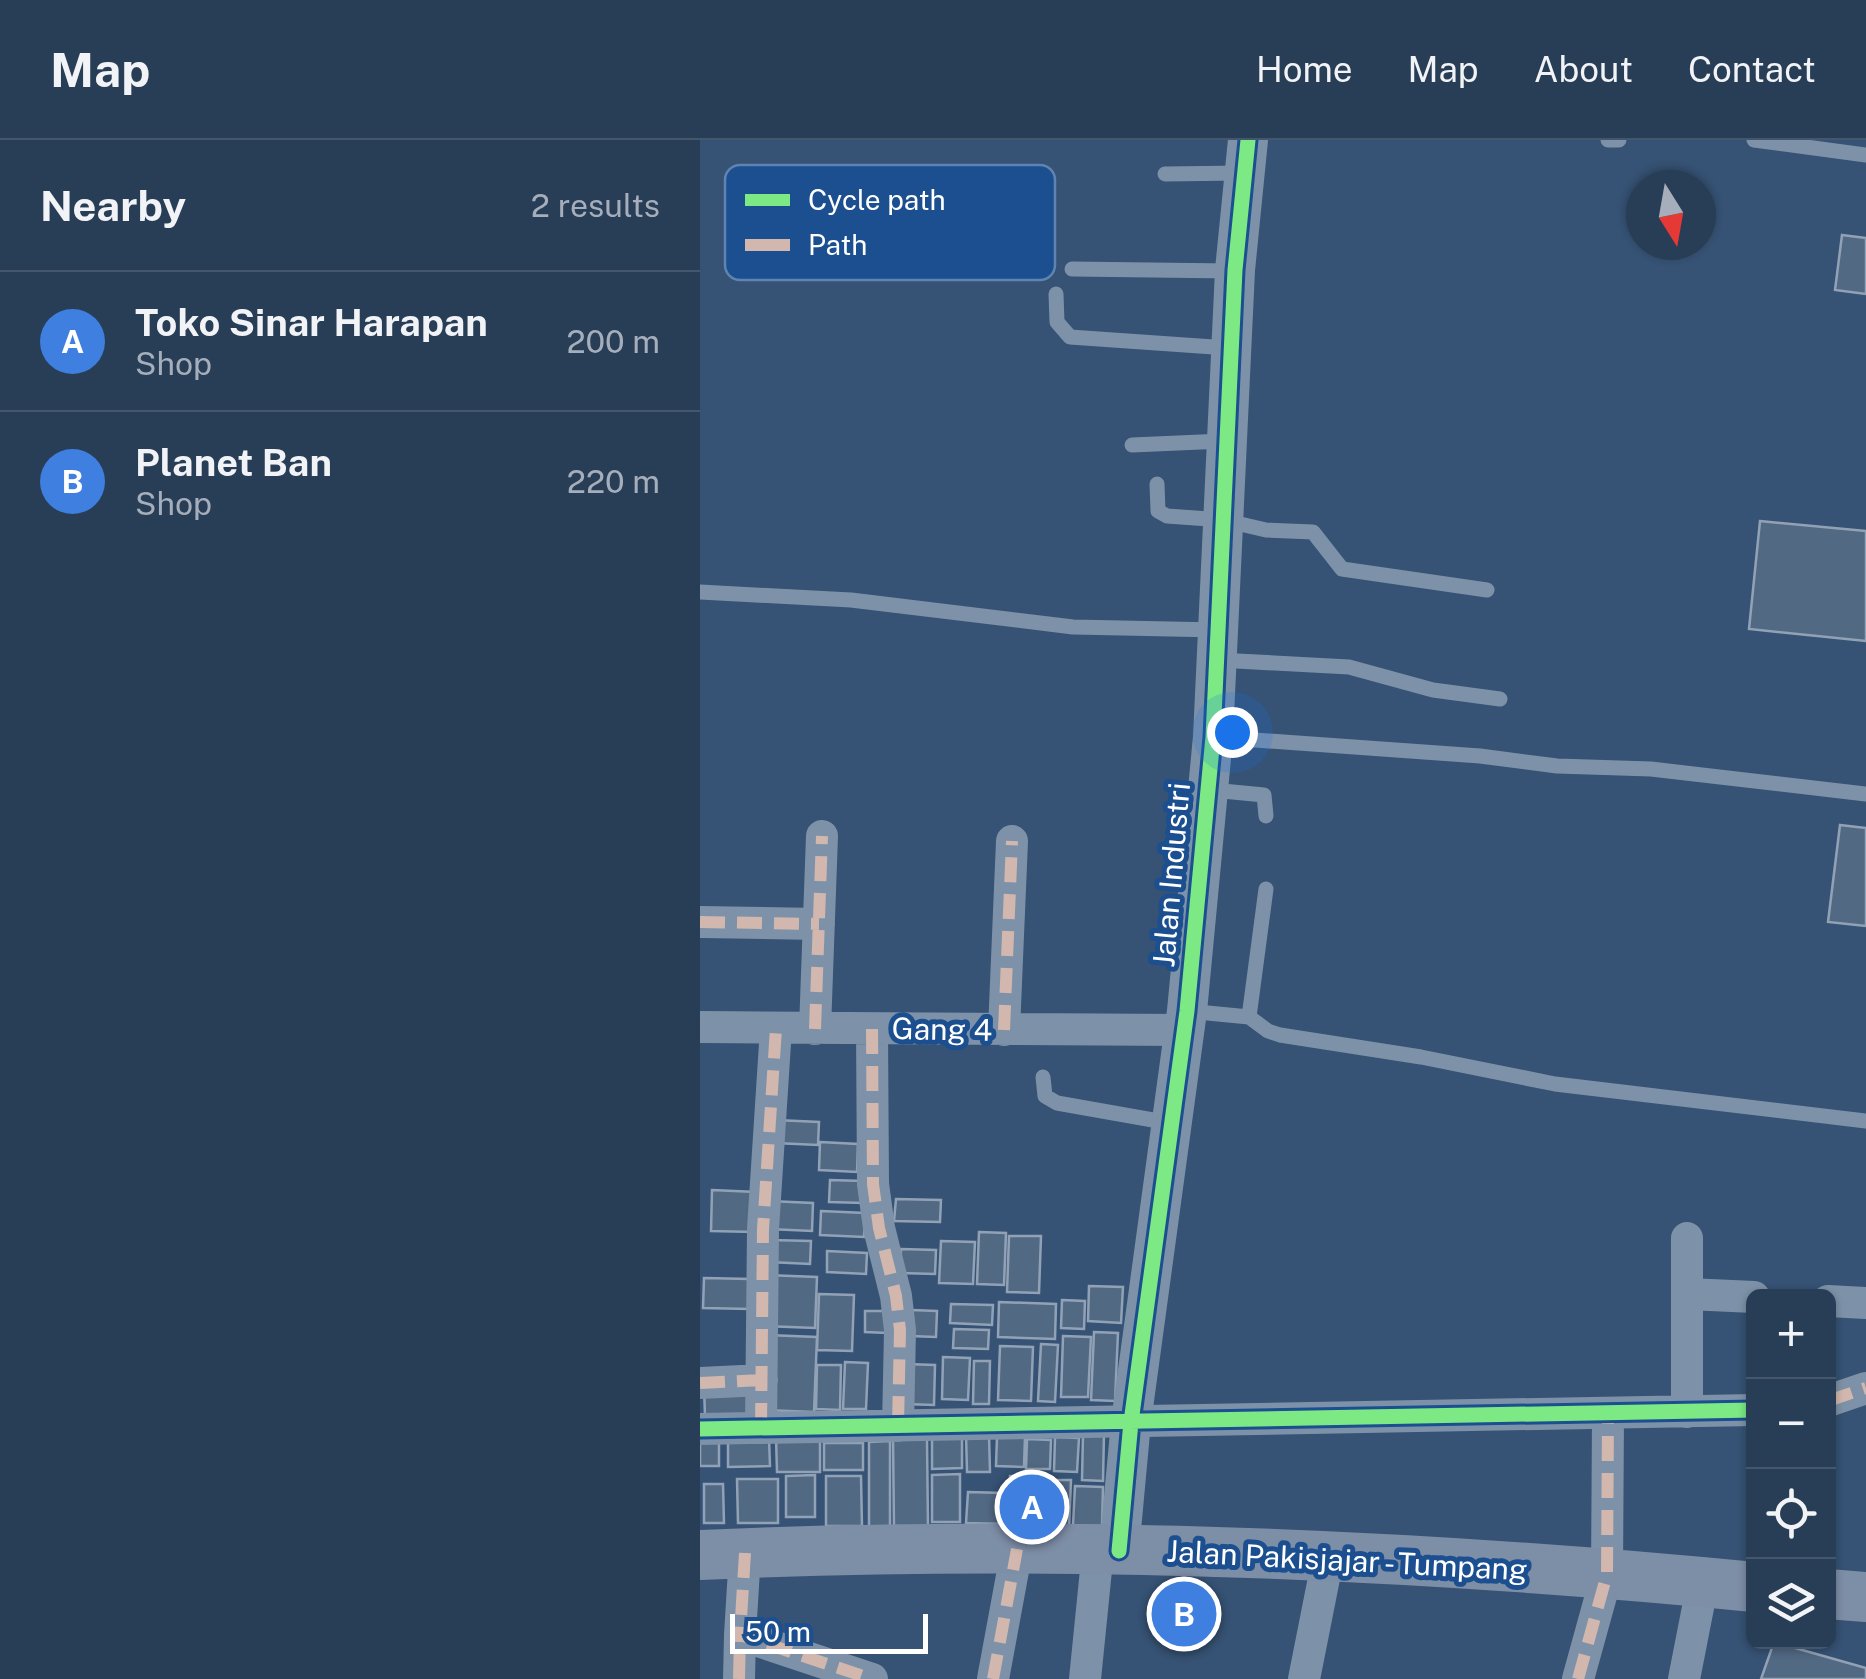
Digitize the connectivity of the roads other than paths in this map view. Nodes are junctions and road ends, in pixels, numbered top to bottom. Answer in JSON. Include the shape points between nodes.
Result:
{"nodes":[{"id":1,"x":1608,"y":140,"type":"edge"},
{"id":2,"x":1619,"y":140,"type":"edge"},
{"id":3,"x":1754,"y":140,"type":"edge"},
{"id":4,"x":1866,"y":155,"type":"edge"},
{"id":5,"x":1247,"y":156,"type":"edge"},
{"id":6,"x":1165,"y":174,"type":"dead end"},
{"id":7,"x":1072,"y":269,"type":"dead end"},
{"id":8,"x":1235,"y":270,"type":"junction"},
{"id":9,"x":1056,"y":294,"type":"dead end"},
{"id":10,"x":1232,"y":348,"type":"junction"},
{"id":11,"x":1228,"y":441,"type":"junction"},
{"id":12,"x":1132,"y":445,"type":"dead end"},
{"id":13,"x":1157,"y":484,"type":"dead end"},
{"id":14,"x":1223,"y":520,"type":"junction"},
{"id":15,"x":1487,"y":590,"type":"dead end"},
{"id":16,"x":700,"y":592,"type":"edge"},
{"id":17,"x":1218,"y":645,"type":"junction"},
{"id":18,"x":1500,"y":699,"type":"dead end"},
{"id":19,"x":1212,"y":738,"type":"junction"},
{"id":20,"x":1208,"y":790,"type":"junction"},
{"id":21,"x":1866,"y":794,"type":"edge"},
{"id":22,"x":1266,"y":816,"type":"dead end"},
{"id":23,"x":822,"y":836,"type":"dead end"},
{"id":24,"x":1012,"y":841,"type":"dead end"},
{"id":25,"x":1266,"y":889,"type":"dead end"},
{"id":26,"x":700,"y":922,"type":"edge"},
{"id":27,"x":818,"y":924,"type":"junction"},
{"id":28,"x":1249,"y":1017,"type":"junction"},
{"id":29,"x":1186,"y":1020,"type":"junction"},
{"id":30,"x":700,"y":1027,"type":"edge"},
{"id":31,"x":776,"y":1028,"type":"junction"},
{"id":32,"x":815,"y":1029,"type":"junction"},
{"id":33,"x":872,"y":1029,"type":"junction"},
{"id":34,"x":1004,"y":1030,"type":"junction"},
{"id":35,"x":1043,"y":1077,"type":"dead end"},
{"id":36,"x":1866,"y":1121,"type":"edge"},
{"id":37,"x":1170,"y":1123,"type":"junction"},
{"id":38,"x":1687,"y":1238,"type":"dead end"},
{"id":39,"x":1688,"y":1294,"type":"junction"},
{"id":40,"x":1746,"y":1297,"type":"edge"},
{"id":41,"x":1836,"y":1301,"type":"edge"},
{"id":42,"x":1866,"y":1303,"type":"edge"},
{"id":43,"x":762,"y":1380,"type":"junction"},
{"id":44,"x":700,"y":1382,"type":"edge"},
{"id":45,"x":1866,"y":1388,"type":"edge"},
{"id":46,"x":1836,"y":1398,"type":"edge"},
{"id":47,"x":1746,"y":1410,"type":"edge"},
{"id":48,"x":1687,"y":1412,"type":"junction"},
{"id":49,"x":1608,"y":1414,"type":"junction"},
{"id":50,"x":1132,"y":1422,"type":"junction"},
{"id":51,"x":898,"y":1426,"type":"junction"},
{"id":52,"x":761,"y":1428,"type":"junction"},
{"id":53,"x":700,"y":1429,"type":"edge"},
{"id":54,"x":1017,"y":1549,"type":"junction"},
{"id":55,"x":1109,"y":1551,"type":"junction"},
{"id":56,"x":722,"y":1554,"type":"edge"},
{"id":57,"x":1328,"y":1558,"type":"junction"},
{"id":58,"x":1607,"y":1574,"type":"junction"},
{"id":59,"x":1703,"y":1582,"type":"junction"},
{"id":60,"x":1746,"y":1587,"type":"edge"},
{"id":61,"x":1836,"y":1595,"type":"edge"},
{"id":62,"x":1866,"y":1597,"type":"edge"},
{"id":63,"x":740,"y":1635,"type":"junction"},
{"id":64,"x":739,"y":1679,"type":"edge"},
{"id":65,"x":872,"y":1679,"type":"edge"},
{"id":66,"x":993,"y":1679,"type":"edge"},
{"id":67,"x":1085,"y":1679,"type":"edge"},
{"id":68,"x":1304,"y":1679,"type":"edge"},
{"id":69,"x":1578,"y":1679,"type":"edge"},
{"id":70,"x":1684,"y":1679,"type":"edge"}],
"edges":[{"from":1,"to":2,"type":"lane"},
{"from":3,"to":4,"type":"lane"},
{"from":5,"to":6,"type":"lane"},
{"from":5,"to":8,"type":"street","name":"Jalan Industri"},
{"from":7,"to":8,"type":"lane"},
{"from":8,"to":10,"type":"street","name":"Jalan Industri"},
{"from":9,"to":10,"type":"lane","via":[[1057,322],[1070,337]]},
{"from":10,"to":11,"type":"street","name":"Jalan Industri"},
{"from":11,"to":12,"type":"lane"},
{"from":11,"to":14,"type":"street","name":"Jalan Industri"},
{"from":13,"to":14,"type":"lane","via":[[1158,510],[1166,516]]},
{"from":14,"to":15,"type":"lane","via":[[1314,532],[1342,570]]},
{"from":14,"to":17,"type":"street","name":"Jalan Industri"},
{"from":16,"to":17,"type":"lane","via":[[851,600]]},
{"from":17,"to":18,"type":"lane"},
{"from":17,"to":19,"type":"street","name":"Jalan Industri"},
{"from":19,"to":20,"type":"street","name":"Jalan Industri"},
{"from":19,"to":21,"type":"lane","via":[[1651,768]]},
{"from":20,"to":22,"type":"lane","via":[[1264,795]]},
{"from":20,"to":29,"type":"street","name":"Jalan Industri"},
{"from":23,"to":27,"type":"street"},
{"from":24,"to":34,"type":"street"},
{"from":25,"to":28,"type":"lane"},
{"from":26,"to":27,"type":"street"},
{"from":27,"to":32,"type":"street"},
{"from":28,"to":29,"type":"lane"},
{"from":28,"to":36,"type":"lane","via":[[1280,1035],[1555,1084]]},
{"from":29,"to":34,"type":"street","name":"Gang 4"},
{"from":29,"to":37,"type":"street","name":"Jalan Industri"},
{"from":30,"to":31,"type":"street","name":"Gang 4"},
{"from":31,"to":32,"type":"street","name":"Gang 4"},
{"from":31,"to":43,"type":"street","via":[[763,1229]]},
{"from":32,"to":33,"type":"street","name":"Gang 4"},
{"from":33,"to":34,"type":"street","name":"Gang 4"},
{"from":33,"to":51,"type":"street","via":[[873,1184],[900,1330]]},
{"from":35,"to":37,"type":"lane","via":[[1045,1096],[1057,1103]]},
{"from":37,"to":50,"type":"street","name":"Jalan Industri"},
{"from":38,"to":39,"type":"street"},
{"from":39,"to":40,"type":"street"},
{"from":39,"to":48,"type":"street"},
{"from":41,"to":42,"type":"street"},
{"from":43,"to":44,"type":"street"},
{"from":43,"to":52,"type":"street"},
{"from":45,"to":46,"type":"street"},
{"from":47,"to":48,"type":"street"},
{"from":48,"to":49,"type":"street"},
{"from":49,"to":50,"type":"street"},
{"from":49,"to":58,"type":"street"},
{"from":50,"to":51,"type":"street"},
{"from":50,"to":55,"type":"street","name":"Jalan Industri"},
{"from":51,"to":52,"type":"street"},
{"from":52,"to":53,"type":"street"},
{"from":54,"to":55,"type":"main road","name":"Jalan Pakisjajar - Tumpang"},
{"from":54,"to":56,"type":"main road","name":"Jalan Pakisjajar - Tumpang"},
{"from":54,"to":66,"type":"street"},
{"from":55,"to":57,"type":"main road","name":"Jalan Pakisjajar - Tumpang"},
{"from":55,"to":67,"type":"street"},
{"from":56,"to":63,"type":"street"},
{"from":57,"to":58,"type":"main road","name":"Jalan Pakisjajar - Tumpang"},
{"from":57,"to":68,"type":"street"},
{"from":58,"to":59,"type":"main road","name":"Jalan Pakisjajar - Tumpang"},
{"from":58,"to":69,"type":"street"},
{"from":59,"to":60,"type":"main road","name":"Jalan Pakisjajar - Tumpang"},
{"from":59,"to":70,"type":"street"},
{"from":61,"to":62,"type":"main road"},
{"from":63,"to":64,"type":"street"},
{"from":63,"to":65,"type":"street"}]}
